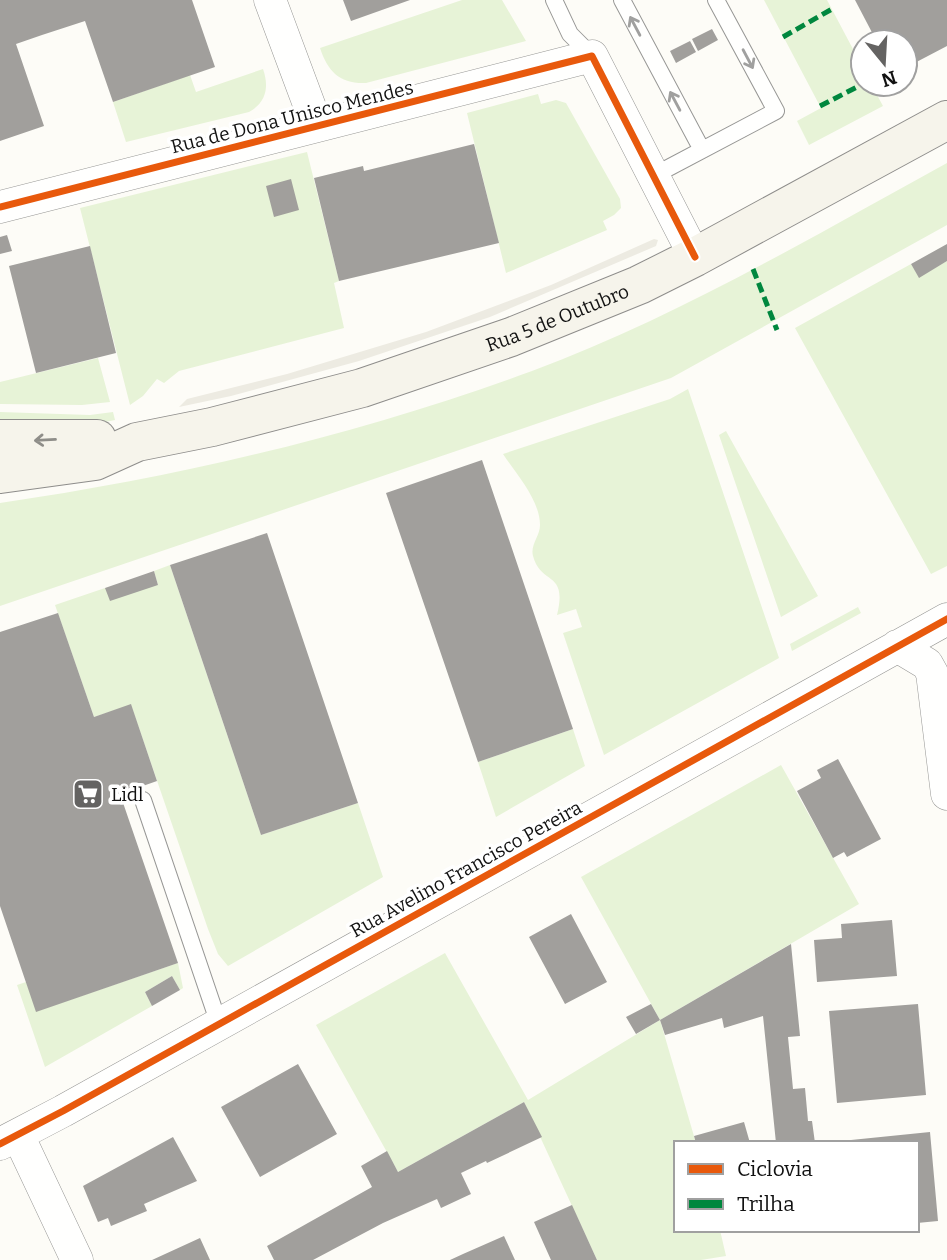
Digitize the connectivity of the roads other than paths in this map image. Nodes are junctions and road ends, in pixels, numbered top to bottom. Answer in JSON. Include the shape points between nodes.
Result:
{"nodes":[{"id":1,"x":270,"y":0,"type":"edge"},
{"id":2,"x":554,"y":0,"type":"edge"},
{"id":3,"x":622,"y":0,"type":"edge"},
{"id":4,"x":716,"y":0,"type":"edge"},
{"id":5,"x":592,"y":56,"type":"junction"},
{"id":6,"x":947,"y":120,"type":"edge"},
{"id":7,"x":317,"y":126,"type":"junction"},
{"id":8,"x":702,"y":150,"type":"junction"},
{"id":9,"x":653,"y":176,"type":"junction"},
{"id":10,"x":0,"y":206,"type":"edge"},
{"id":11,"x":695,"y":257,"type":"junction"},
{"id":12,"x":0,"y":439,"type":"edge"},
{"id":13,"x":137,"y":442,"type":"junction"},
{"id":14,"x":0,"y":474,"type":"edge"},
{"id":15,"x":947,"y":619,"type":"edge"},
{"id":16,"x":898,"y":646,"type":"junction"},
{"id":17,"x":947,"y":794,"type":"edge"},
{"id":18,"x":143,"y":800,"type":"dead end"},
{"id":19,"x":219,"y":1024,"type":"junction"},
{"id":20,"x":9,"y":1140,"type":"edge"},
{"id":21,"x":77,"y":1260,"type":"edge"}],
"edges":[{"from":1,"to":7,"type":"street"},
{"from":2,"to":5,"type":"lane","via":[[570,34]]},
{"from":8,"to":3,"type":"lane","one_way":true},
{"from":4,"to":8,"type":"lane","one_way":true,"via":[[776,111]]},
{"from":5,"to":7,"type":"street","name":"Rua de Dona Unisco Mendes"},
{"from":5,"to":9,"type":"street"},
{"from":6,"to":11,"type":"main road","name":"Rua 5 de Outubro"},
{"from":7,"to":10,"type":"street","name":"Rua de Dona Unisco Mendes"},
{"from":8,"to":9,"type":"lane"},
{"from":9,"to":11,"type":"street"},
{"from":11,"to":13,"type":"main road","name":"Rua 5 de Outubro","via":[[584,309],[437,364],[287,409]]},
{"from":13,"to":12,"type":"main road","name":"Rua 5 de Outubro","one_way":true},
{"from":13,"to":14,"type":"main road","name":"Rua 5 de Outubro","via":[[95,460]]},
{"from":15,"to":16,"type":"street","name":"Rua Avelino Francisco Pereira"},
{"from":16,"to":17,"type":"street","via":[[927,664],[932,673]]},
{"from":16,"to":19,"type":"street","name":"Rua Avelino Francisco Pereira"},
{"from":18,"to":19,"type":"lane"},
{"from":19,"to":20,"type":"street","name":"Rua Avelino Francisco Pereira"},
{"from":20,"to":21,"type":"street"}]}
